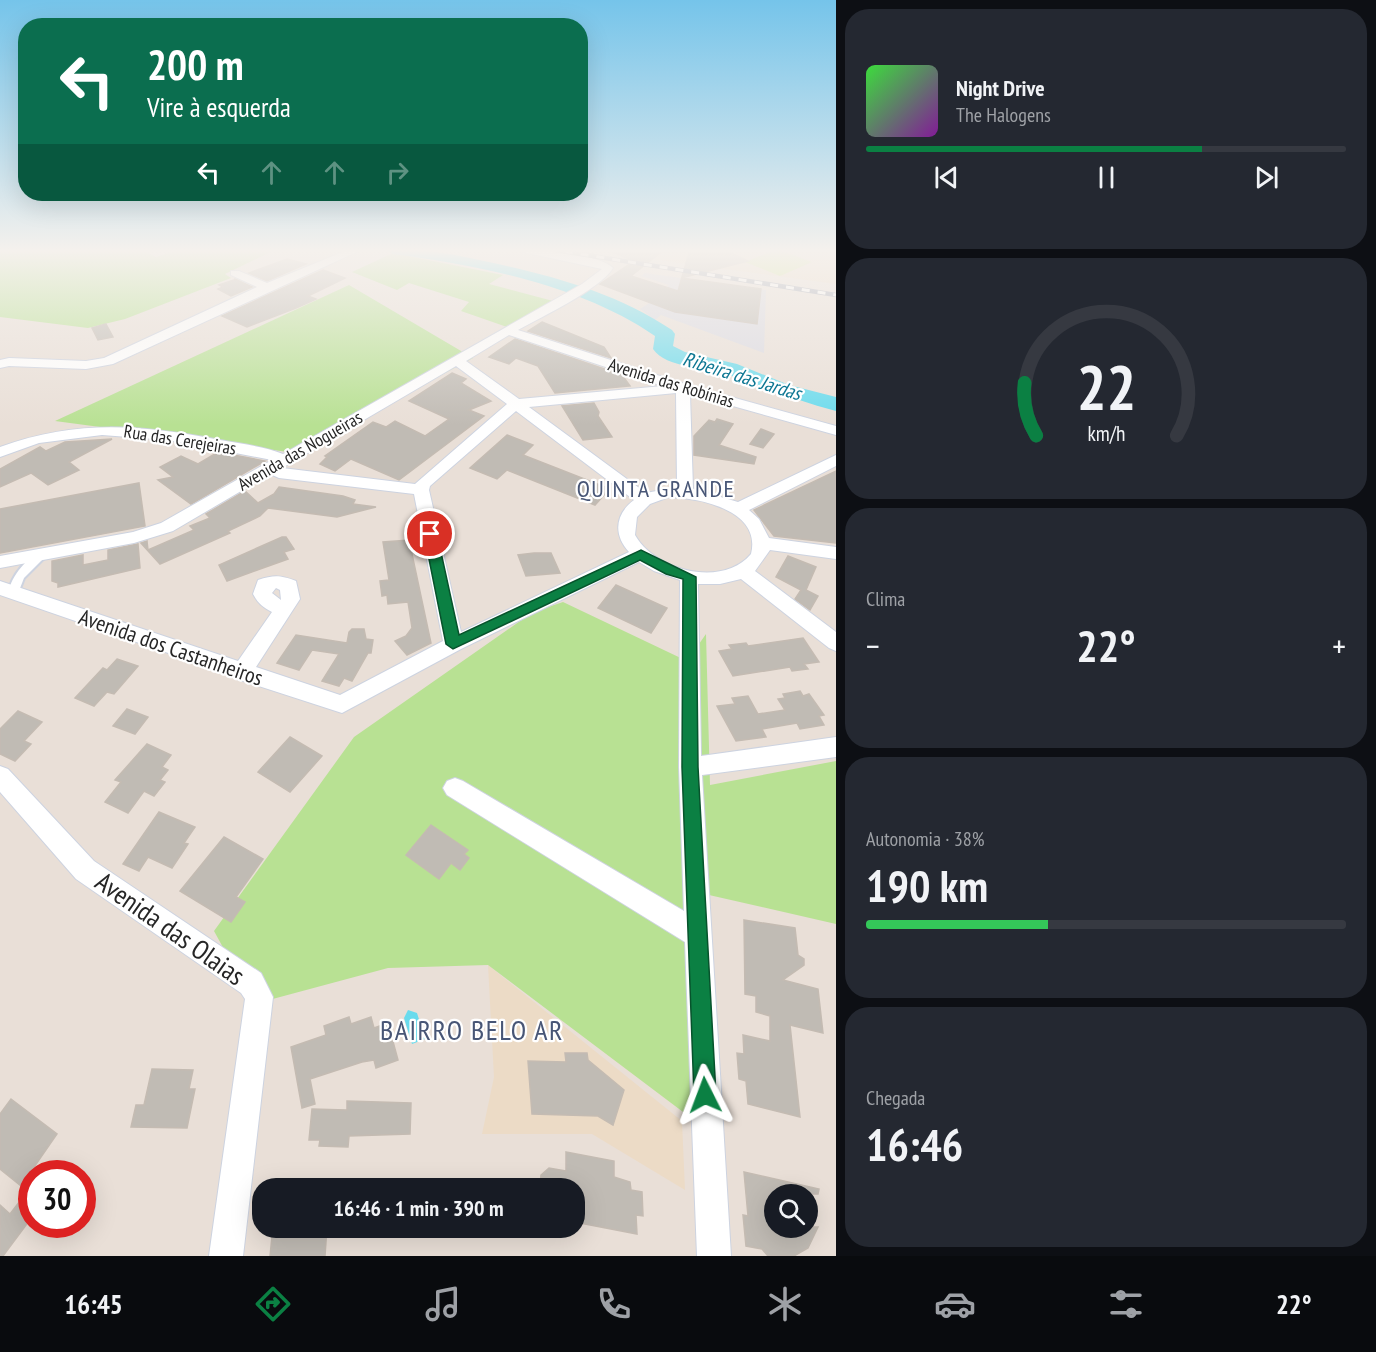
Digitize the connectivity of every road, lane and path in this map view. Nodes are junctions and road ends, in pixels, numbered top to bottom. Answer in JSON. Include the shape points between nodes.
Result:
{"nodes":[{"id":1,"x":223,"y":308,"type":"edge"},
{"id":2,"x":548,"y":308,"type":"edge"},
{"id":3,"x":508,"y":331,"type":"junction"},
{"id":4,"x":3,"y":361,"type":"edge"},
{"id":5,"x":458,"y":361,"type":"junction"},
{"id":6,"x":683,"y":388,"type":"junction"},
{"id":7,"x":515,"y":404,"type":"junction"},
{"id":8,"x":836,"y":431,"type":"edge"},
{"id":9,"x":0,"y":452,"type":"edge"},
{"id":10,"x":836,"y":460,"type":"edge"},
{"id":11,"x":278,"y":464,"type":"junction"},
{"id":12,"x":421,"y":490,"type":"junction"},
{"id":13,"x":685,"y":492,"type":"junction"},
{"id":14,"x":643,"y":499,"type":"junction"},
{"id":15,"x":737,"y":509,"type":"junction"},
{"id":16,"x":761,"y":543,"type":"junction"},
{"id":17,"x":44,"y":553,"type":"junction"},
{"id":18,"x":836,"y":553,"type":"edge"},
{"id":19,"x":641,"y":554,"type":"junction"},
{"id":20,"x":0,"y":562,"type":"edge"},
{"id":21,"x":744,"y":572,"type":"junction"},
{"id":22,"x":689,"y":577,"type":"junction"},
{"id":23,"x":6,"y":591,"type":"edge"},
{"id":24,"x":282,"y":608,"type":"dead end"},
{"id":25,"x":836,"y":643,"type":"edge"},
{"id":26,"x":453,"y":644,"type":"junction"},
{"id":27,"x":241,"y":672,"type":"junction"},
{"id":28,"x":836,"y":747,"type":"edge"},
{"id":29,"x":690,"y":767,"type":"junction"},
{"id":30,"x":0,"y":776,"type":"edge"},
{"id":31,"x":455,"y":788,"type":"dead end"},
{"id":32,"x":696,"y":933,"type":"junction"},
{"id":33,"x":226,"y":1256,"type":"edge"},
{"id":34,"x":714,"y":1256,"type":"edge"}],
"edges":[{"from":1,"to":4,"type":"street","via":[[103,363]]},
{"from":2,"to":3,"type":"street","name":"Avenida das Nogueiras"},
{"from":3,"to":5,"type":"street","name":"Avenida das Nogueiras"},
{"from":3,"to":6,"type":"street","name":"Avenida das Robínias"},
{"from":5,"to":7,"type":"street"},
{"from":5,"to":11,"type":"street","name":"Avenida das Nogueiras"},
{"from":6,"to":7,"type":"street"},
{"from":6,"to":8,"type":"street","name":"Avenida das Robínias"},
{"from":6,"to":13,"type":"street"},
{"from":7,"to":12,"type":"street","via":[[423,484]]},
{"from":7,"to":14,"type":"street"},
{"from":9,"to":11,"type":"street","name":"Rua das Cerejeiras","via":[[39,437],[123,429],[270,454]]},
{"from":10,"to":15,"type":"street"},
{"from":11,"to":12,"type":"street","name":"Rua das Cerejeiras","via":[[279,473]]},
{"from":11,"to":17,"type":"street","name":"Avenida das Nogueiras","via":[[158,531]]},
{"from":12,"to":26,"type":"street"},
{"from":13,"to":14,"type":"street"},
{"from":13,"to":15,"type":"street"},
{"from":14,"to":19,"type":"street","via":[[627,516],[626,528]]},
{"from":15,"to":16,"type":"street","via":[[753,525]]},
{"from":16,"to":18,"type":"street"},
{"from":16,"to":21,"type":"street","via":[[760,554]]},
{"from":17,"to":20,"type":"street","name":"Avenida das Nogueiras"},
{"from":17,"to":23,"type":"lane"},
{"from":19,"to":22,"type":"street"},
{"from":19,"to":26,"type":"street"},
{"from":21,"to":22,"type":"street","via":[[726,577]]},
{"from":21,"to":25,"type":"street"},
{"from":22,"to":29,"type":"street"},
{"from":23,"to":27,"type":"street","name":"Avenida dos Castanheiros"},
{"from":24,"to":27,"type":"street","via":[[281,616]]},
{"from":26,"to":27,"type":"street","name":"Avenida dos Castanheiros","via":[[342,704]]},
{"from":28,"to":29,"type":"street"},
{"from":29,"to":32,"type":"street"},
{"from":30,"to":33,"type":"street","name":"Avenida das Olaias","via":[[85,870],[251,983],[259,997]]},
{"from":31,"to":32,"type":"street"},
{"from":32,"to":34,"type":"street"}]}
